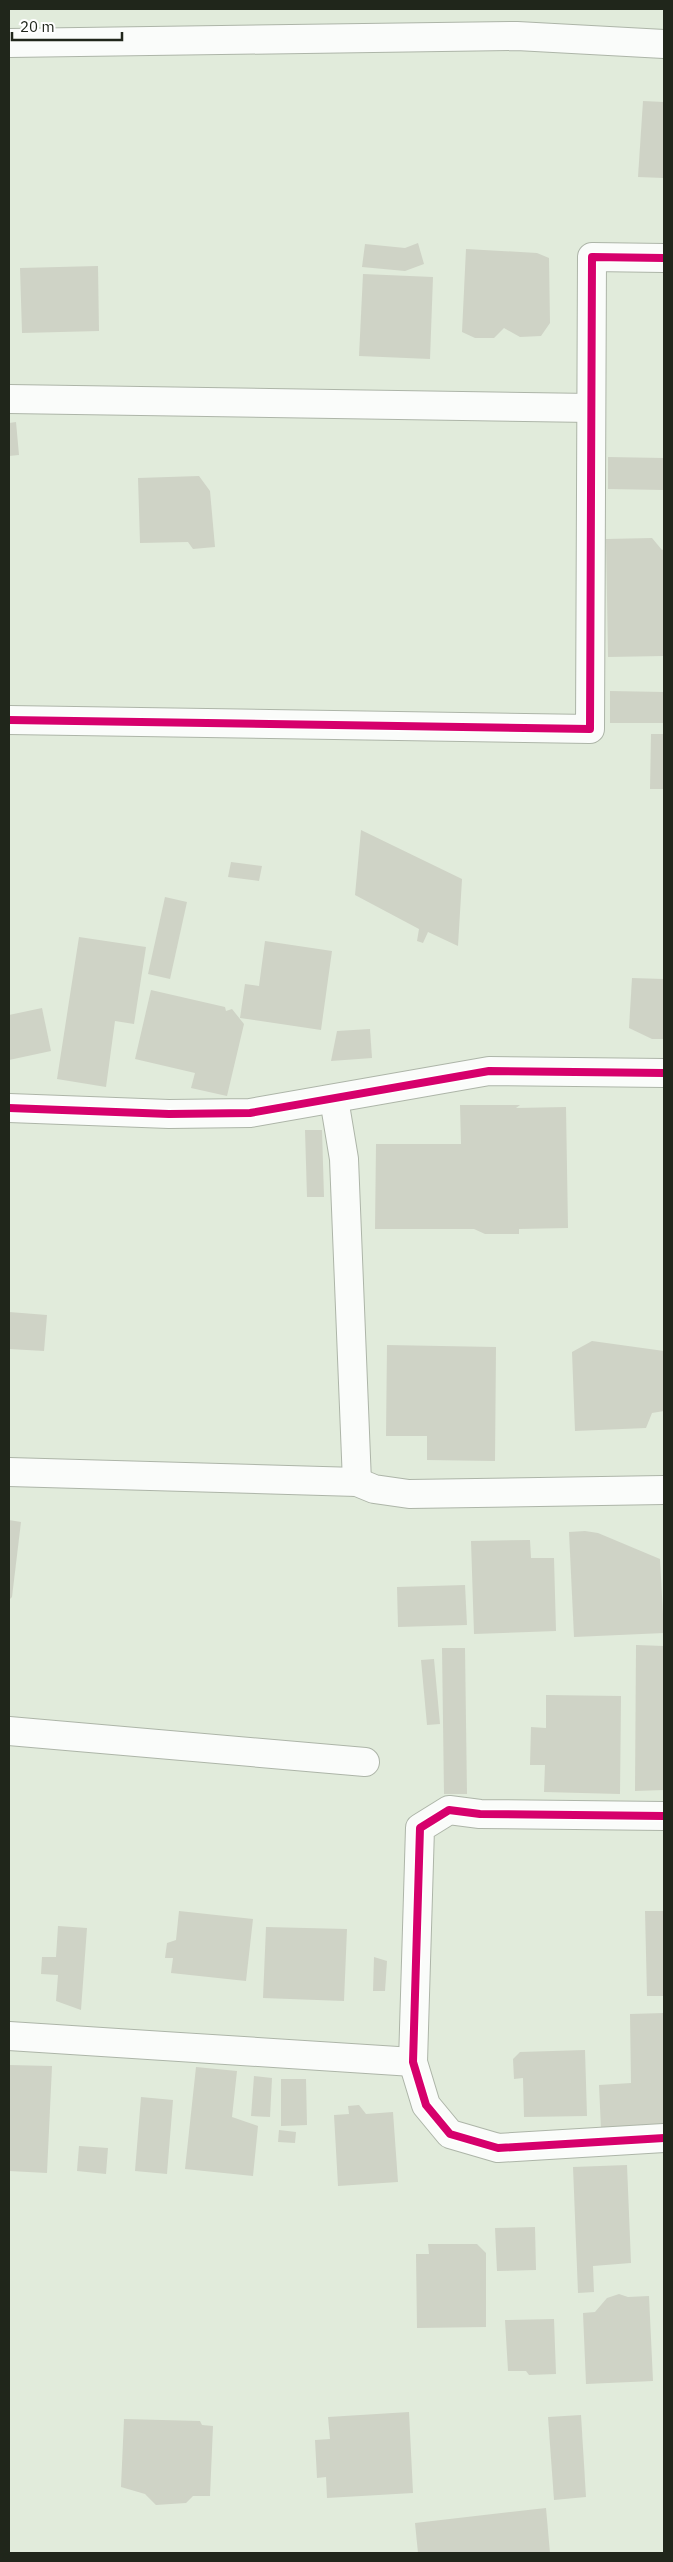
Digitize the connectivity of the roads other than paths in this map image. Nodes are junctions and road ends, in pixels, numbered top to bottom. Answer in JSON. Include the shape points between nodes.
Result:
{"nodes":[{"id":1,"x":9,"y":43,"type":"edge"},
{"id":2,"x":664,"y":44,"type":"edge"},
{"id":3,"x":664,"y":258,"type":"edge"},
{"id":4,"x":9,"y":399,"type":"edge"},
{"id":5,"x":591,"y":408,"type":"junction"},
{"id":6,"x":9,"y":720,"type":"edge"},
{"id":7,"x":664,"y":1072,"type":"edge"},
{"id":8,"x":334,"y":1098,"type":"junction"},
{"id":9,"x":9,"y":1108,"type":"edge"},
{"id":10,"x":9,"y":1472,"type":"edge"},
{"id":11,"x":357,"y":1482,"type":"junction"},
{"id":12,"x":664,"y":1490,"type":"edge"},
{"id":13,"x":9,"y":1731,"type":"edge"},
{"id":14,"x":365,"y":1762,"type":"dead end"},
{"id":15,"x":664,"y":1816,"type":"edge"},
{"id":16,"x":9,"y":2036,"type":"edge"},
{"id":17,"x":413,"y":2062,"type":"junction"},
{"id":18,"x":664,"y":2138,"type":"edge"}],
"edges":[{"from":1,"to":2,"type":"street","via":[[517,36]]},
{"from":3,"to":5,"type":"street","via":[[592,257]]},
{"from":4,"to":5,"type":"street"},
{"from":5,"to":6,"type":"street","via":[[590,729]]},
{"from":7,"to":8,"type":"street","via":[[489,1071]]},
{"from":8,"to":9,"type":"street","via":[[250,1113],[169,1114]]},
{"from":8,"to":11,"type":"street","via":[[344,1159]]},
{"from":10,"to":11,"type":"street"},
{"from":11,"to":12,"type":"street","via":[[374,1489],[409,1494]]},
{"from":13,"to":14,"type":"street"},
{"from":15,"to":17,"type":"street","via":[[480,1814],[449,1810],[420,1828]]},
{"from":16,"to":17,"type":"street"},
{"from":17,"to":18,"type":"street","via":[[426,2105],[450,2134],[498,2148]]}]}
